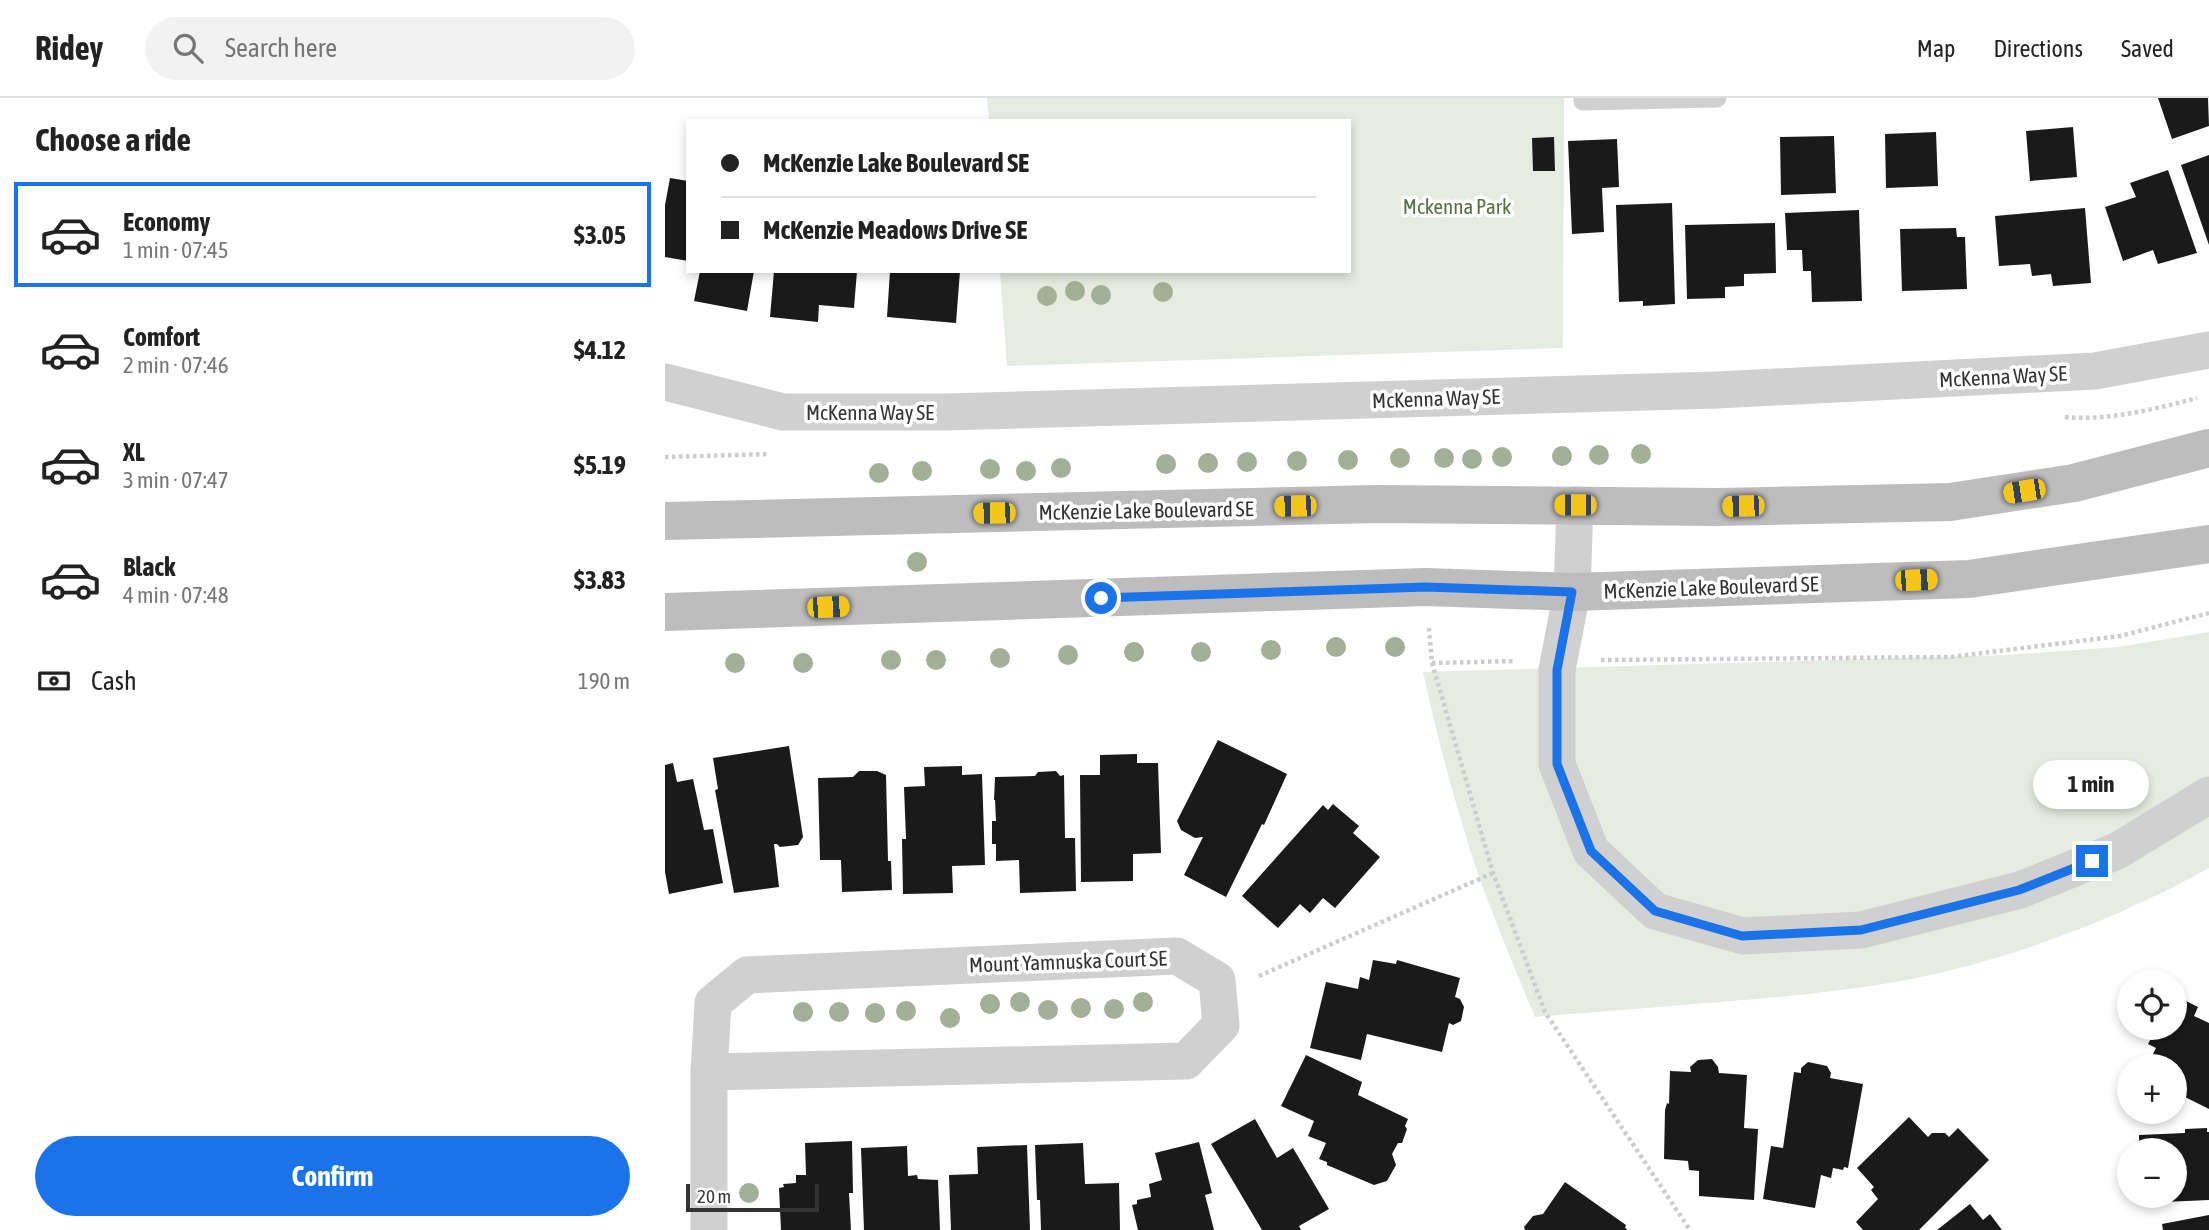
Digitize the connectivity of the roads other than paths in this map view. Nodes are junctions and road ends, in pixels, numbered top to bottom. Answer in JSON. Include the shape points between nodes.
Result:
{"nodes":[{"id":1,"x":1583,"y":98,"type":"edge"},
{"id":2,"x":1717,"y":98,"type":"edge"},
{"id":3,"x":2209,"y":350,"type":"edge"},
{"id":4,"x":665,"y":382,"type":"edge"},
{"id":5,"x":2209,"y":448,"type":"edge"},
{"id":6,"x":1575,"y":505,"type":"junction"},
{"id":7,"x":665,"y":521,"type":"edge"},
{"id":8,"x":2209,"y":544,"type":"edge"},
{"id":9,"x":1572,"y":592,"type":"junction"},
{"id":10,"x":665,"y":612,"type":"edge"},
{"id":11,"x":2209,"y":795,"type":"edge"},
{"id":12,"x":709,"y":1072,"type":"junction"},
{"id":13,"x":709,"y":1230,"type":"edge"}],
"edges":[{"from":1,"to":2,"type":"lane"},
{"from":3,"to":4,"type":"street","name":"McKenna Way SE","via":[[2095,371],[1717,390],[946,412],[783,412]]},
{"from":5,"to":6,"type":"main road","name":"McKenzie Lake Boulevard SE","via":[[2074,483],[1950,502]]},
{"from":6,"to":7,"type":"main road","name":"McKenzie Lake Boulevard SE","via":[[1377,504]]},
{"from":6,"to":9,"type":"street"},
{"from":8,"to":9,"type":"main road","name":"McKenzie Lake Boulevard SE","via":[[1969,579]]},
{"from":9,"to":10,"type":"main road","name":"McKenzie Lake Boulevard SE","via":[[1426,587]]},
{"from":9,"to":11,"type":"street","via":[[1557,670],[1557,764],[1591,851],[1655,911],[1742,936],[1861,930],[2019,890],[2117,851]]},
{"from":12,"to":12,"type":"street","name":"Mount Yamnuska Court SE","via":[[1187,1061],[1221,1025],[1217,980],[1177,956],[747,975],[713,1003]]},
{"from":12,"to":13,"type":"street","name":"Mount Yamnuska Court SE"}]}
